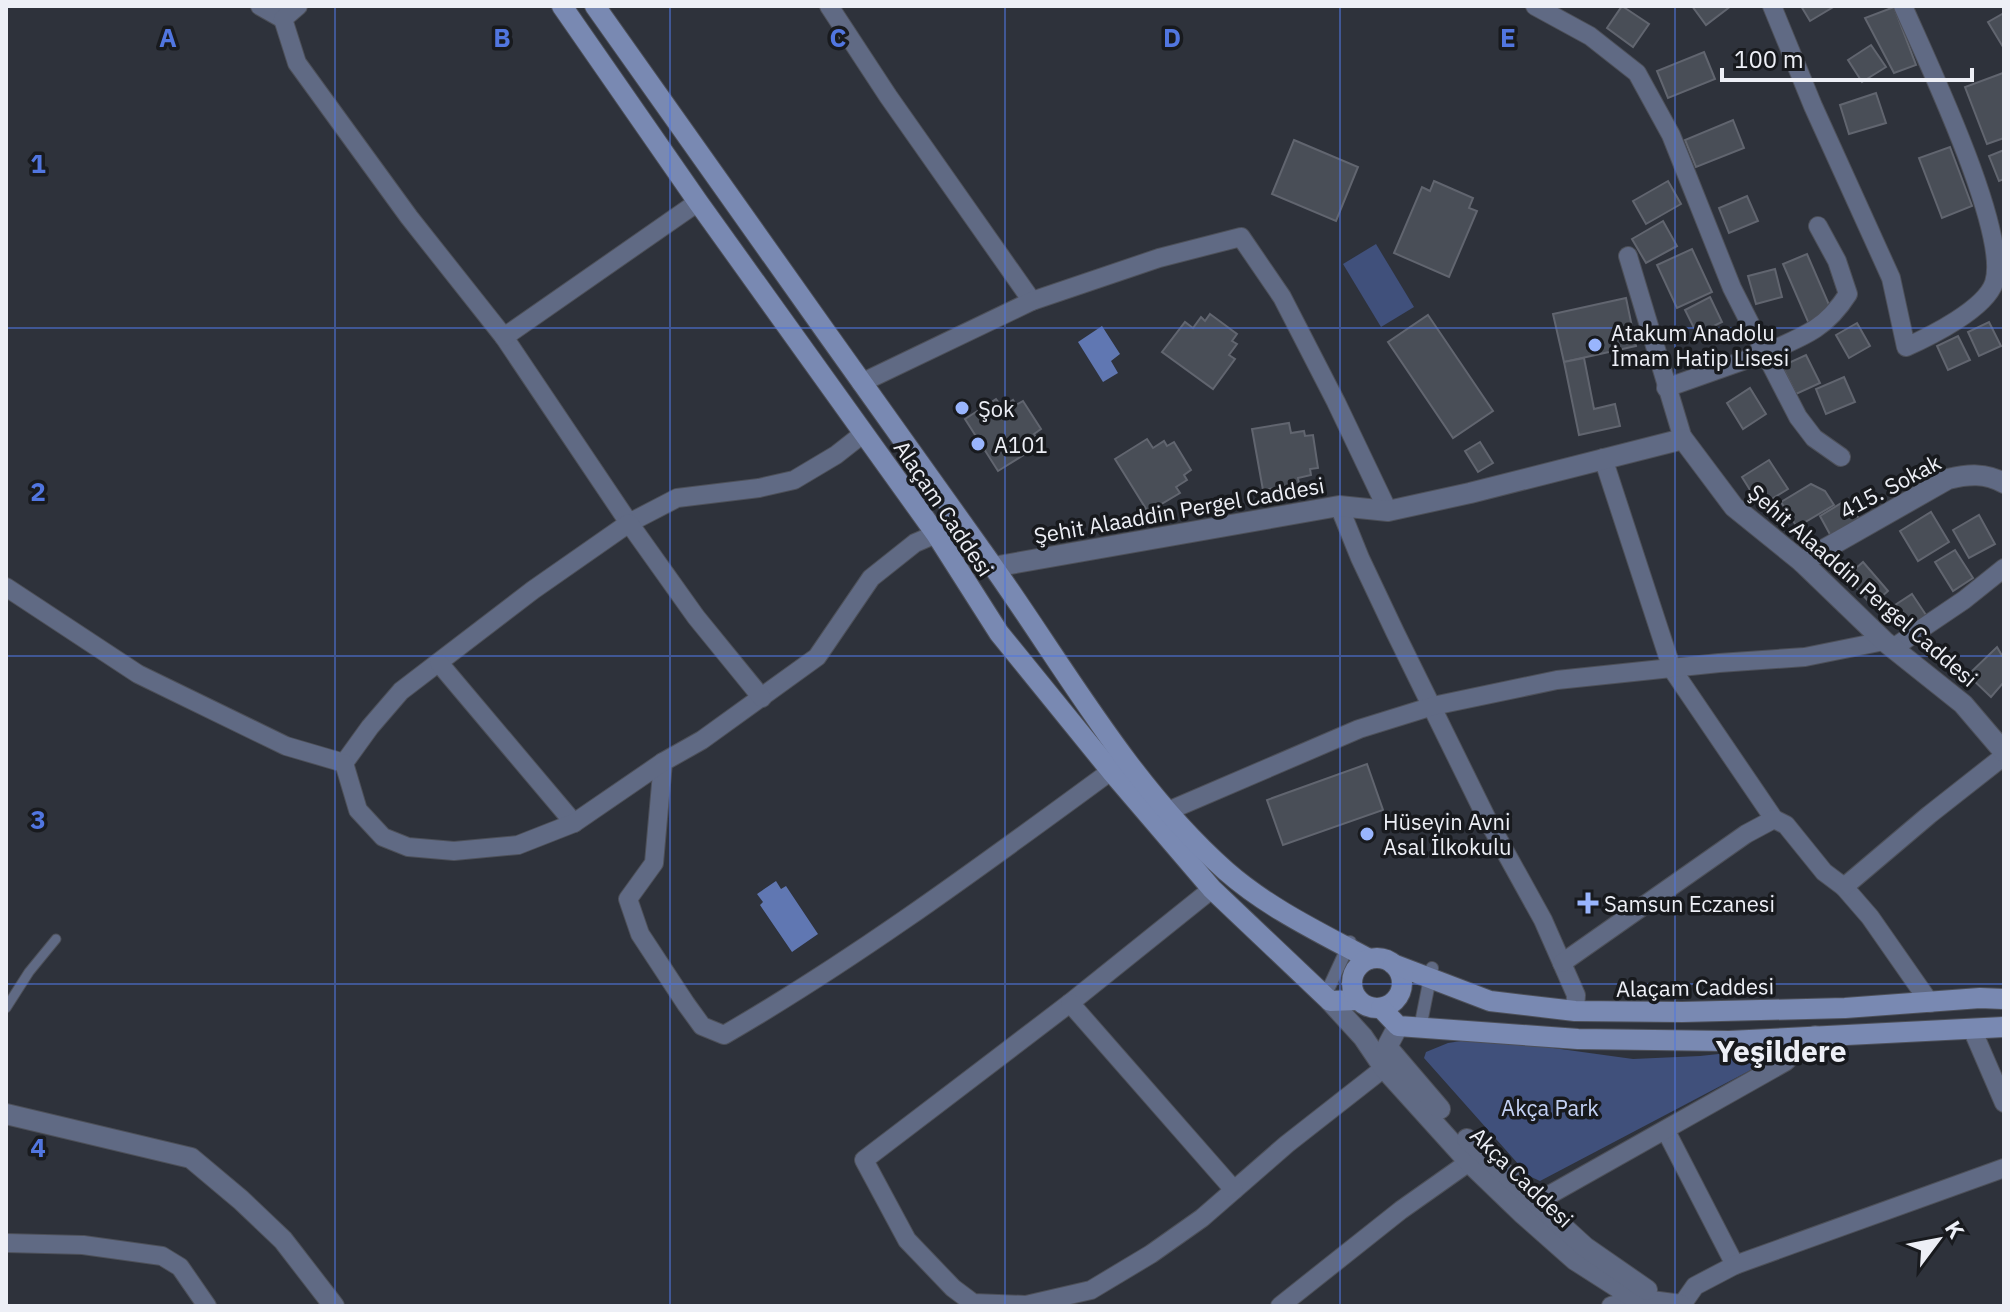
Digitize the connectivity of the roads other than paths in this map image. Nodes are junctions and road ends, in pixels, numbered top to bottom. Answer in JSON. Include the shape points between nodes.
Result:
{"nodes":[{"id":1,"x":260,"y":6,"type":"edge"},
{"id":2,"x":298,"y":6,"type":"edge"},
{"id":3,"x":562,"y":6,"type":"edge"},
{"id":4,"x":595,"y":6,"type":"edge"},
{"id":5,"x":829,"y":6,"type":"edge"},
{"id":6,"x":1535,"y":6,"type":"edge"},
{"id":7,"x":1772,"y":6,"type":"edge"},
{"id":8,"x":1903,"y":6,"type":"edge"},
{"id":9,"x":283,"y":19,"type":"junction"},
{"id":10,"x":698,"y":202,"type":"junction"},
{"id":11,"x":1818,"y":226,"type":"dead end"},
{"id":12,"x":1628,"y":256,"type":"dead end"},
{"id":13,"x":1032,"y":301,"type":"junction"},
{"id":14,"x":504,"y":337,"type":"junction"},
{"id":15,"x":1765,"y":353,"type":"junction"},
{"id":16,"x":861,"y":383,"type":"junction"},
{"id":17,"x":1666,"y":388,"type":"junction"},
{"id":18,"x":864,"y":433,"type":"junction"},
{"id":19,"x":1683,"y":439,"type":"junction"},
{"id":20,"x":1841,"y":457,"type":"dead end"},
{"id":21,"x":1603,"y":458,"type":"junction"},
{"id":22,"x":2004,"y":483,"type":"edge"},
{"id":23,"x":1339,"y":506,"type":"junction"},
{"id":24,"x":1388,"y":511,"type":"junction"},
{"id":25,"x":629,"y":523,"type":"junction"},
{"id":26,"x":936,"y":534,"type":"junction"},
{"id":27,"x":1802,"y":562,"type":"junction"},
{"id":28,"x":993,"y":567,"type":"junction"},
{"id":29,"x":2004,"y":568,"type":"edge"},
{"id":30,"x":6,"y":587,"type":"edge"},
{"id":31,"x":1889,"y":644,"type":"junction"},
{"id":32,"x":439,"y":663,"type":"junction"},
{"id":33,"x":1672,"y":669,"type":"junction"},
{"id":34,"x":762,"y":698,"type":"junction"},
{"id":35,"x":1433,"y":706,"type":"junction"},
{"id":36,"x":2004,"y":754,"type":"edge"},
{"id":37,"x":663,"y":762,"type":"junction"},
{"id":38,"x":344,"y":763,"type":"junction"},
{"id":39,"x":1111,"y":771,"type":"junction"},
{"id":40,"x":1168,"y":811,"type":"junction"},
{"id":41,"x":1774,"y":819,"type":"junction"},
{"id":42,"x":574,"y":823,"type":"junction"},
{"id":43,"x":1844,"y":887,"type":"junction"},
{"id":44,"x":1212,"y":889,"type":"junction"},
{"id":45,"x":56,"y":939,"type":"dead end"},
{"id":46,"x":1349,"y":943,"type":"junction"},
{"id":47,"x":1369,"y":959,"type":"junction"},
{"id":48,"x":1562,"y":963,"type":"junction"},
{"id":49,"x":1393,"y":964,"type":"junction"},
{"id":50,"x":1431,"y":973,"type":"junction"},
{"id":51,"x":1327,"y":998,"type":"junction"},
{"id":52,"x":2004,"y":999,"type":"edge"},
{"id":53,"x":1358,"y":1000,"type":"junction"},
{"id":54,"x":1070,"y":1003,"type":"junction"},
{"id":55,"x":1930,"y":1003,"type":"junction"},
{"id":56,"x":6,"y":1008,"type":"edge"},
{"id":57,"x":1381,"y":1008,"type":"junction"},
{"id":58,"x":1575,"y":1011,"type":"junction"},
{"id":59,"x":1398,"y":1026,"type":"junction"},
{"id":60,"x":2004,"y":1027,"type":"edge"},
{"id":61,"x":1420,"y":1028,"type":"junction"},
{"id":62,"x":1972,"y":1029,"type":"junction"},
{"id":63,"x":1815,"y":1035,"type":"junction"},
{"id":64,"x":1384,"y":1068,"type":"junction"},
{"id":65,"x":1410,"y":1083,"type":"junction"},
{"id":66,"x":2004,"y":1103,"type":"edge"},
{"id":67,"x":6,"y":1114,"type":"edge"},
{"id":68,"x":1666,"y":1131,"type":"junction"},
{"id":69,"x":1474,"y":1158,"type":"junction"},
{"id":70,"x":2004,"y":1168,"type":"edge"},
{"id":71,"x":1234,"y":1190,"type":"junction"},
{"id":72,"x":1535,"y":1203,"type":"junction"},
{"id":73,"x":6,"y":1243,"type":"edge"},
{"id":74,"x":1735,"y":1265,"type":"junction"},
{"id":75,"x":1636,"y":1299,"type":"junction"},
{"id":76,"x":998,"y":1305,"type":"edge"},
{"id":77,"x":207,"y":1306,"type":"edge"},
{"id":78,"x":334,"y":1306,"type":"edge"},
{"id":79,"x":1280,"y":1306,"type":"edge"},
{"id":80,"x":1611,"y":1306,"type":"edge"},
{"id":81,"x":1682,"y":1306,"type":"edge"}],
"edges":[{"from":1,"to":9,"type":"street"},
{"from":2,"to":9,"type":"street"},
{"from":3,"to":10,"type":"main road","name":"Alaçam Caddesi"},
{"from":4,"to":16,"type":"main road","name":"Alaçam Caddesi"},
{"from":5,"to":13,"type":"street"},
{"from":6,"to":15,"type":"street","via":[[1590,36],[1637,73],[1671,135],[1732,288]]},
{"from":7,"to":8,"type":"street","via":[[1891,278],[1906,347],[1983,301],[1995,282],[1995,241],[1970,159]]},
{"from":9,"to":14,"type":"street","via":[[297,63]]},
{"from":10,"to":14,"type":"street"},
{"from":10,"to":18,"type":"main road","name":"Alaçam Caddesi"},
{"from":11,"to":15,"type":"street","via":[[1848,294],[1816,331]]},
{"from":12,"to":17,"type":"street"},
{"from":13,"to":16,"type":"street"},
{"from":13,"to":24,"type":"street","via":[[1241,237],[1282,297]]},
{"from":14,"to":25,"type":"street"},
{"from":15,"to":17,"type":"street"},
{"from":15,"to":20,"type":"street","via":[[1798,417],[1814,438]]},
{"from":16,"to":28,"type":"main road","name":"Alaçam Caddesi"},
{"from":17,"to":19,"type":"street"},
{"from":18,"to":25,"type":"street","via":[[794,480],[677,498]]},
{"from":18,"to":26,"type":"main road","name":"Alaçam Caddesi"},
{"from":19,"to":21,"type":"street","name":"Şehit Alaaddin Pergel Caddesi"},
{"from":19,"to":27,"type":"street","name":"Şehit Alaaddin Pergel Caddesi","via":[[1734,507]]},
{"from":21,"to":24,"type":"street","name":"Şehit Alaaddin Pergel Caddesi"},
{"from":21,"to":33,"type":"street"},
{"from":22,"to":27,"type":"street","name":"415. Sokak","via":[[1969,474],[1948,479]]},
{"from":23,"to":24,"type":"street","name":"Şehit Alaaddin Pergel Caddesi"},
{"from":23,"to":28,"type":"street","name":"Şehit Alaaddin Pergel Caddesi"},
{"from":23,"to":35,"type":"street"},
{"from":25,"to":32,"type":"street"},
{"from":25,"to":34,"type":"street"},
{"from":26,"to":34,"type":"street","via":[[915,543],[871,578],[817,657]]},
{"from":26,"to":39,"type":"main road","name":"Alaçam Caddesi","via":[[999,633]]},
{"from":27,"to":31,"type":"street","name":"Şehit Alaaddin Pergel Caddesi"},
{"from":28,"to":40,"type":"main road","name":"Alaçam Caddesi","via":[[1071,684]]},
{"from":29,"to":31,"type":"street","via":[[1964,600]]},
{"from":30,"to":38,"type":"street","via":[[138,674],[286,746]]},
{"from":31,"to":33,"type":"street"},
{"from":31,"to":36,"type":"street","name":"Şehit Alaaddin Pergel Caddesi","via":[[1963,704]]},
{"from":32,"to":38,"type":"street","via":[[401,691]]},
{"from":32,"to":42,"type":"street"},
{"from":33,"to":35,"type":"street","via":[[1557,680]]},
{"from":33,"to":41,"type":"street"},
{"from":34,"to":37,"type":"street"},
{"from":35,"to":40,"type":"street","via":[[1359,729]]},
{"from":35,"to":48,"type":"street"},
{"from":36,"to":43,"type":"street"},
{"from":37,"to":39,"type":"street","via":[[654,863],[628,899],[640,934],[686,1004],[702,1026],[724,1035],[938,895]]},
{"from":37,"to":42,"type":"street"},
{"from":38,"to":42,"type":"street","via":[[366,822],[383,837],[408,847],[454,851],[518,845]]},
{"from":39,"to":44,"type":"main road","name":"Alaçam Caddesi"},
{"from":40,"to":46,"type":"main road","name":"Alaçam Caddesi","via":[[1227,872],[1290,916]]},
{"from":41,"to":43,"type":"street","via":[[1786,825],[1824,872]]},
{"from":41,"to":48,"type":"street"},
{"from":43,"to":55,"type":"street"},
{"from":44,"to":51,"type":"main road","name":"Alaçam Caddesi"},
{"from":44,"to":54,"type":"street"},
{"from":45,"to":56,"type":"lane"},
{"from":46,"to":47,"type":"main road","name":"Alaçam Caddesi"},
{"from":46,"to":51,"type":"street"},
{"from":47,"to":49,"type":"main road"},
{"from":47,"to":53,"type":"main road","via":[[1352,976]]},
{"from":48,"to":58,"type":"street","via":[[1576,995]]},
{"from":49,"to":50,"type":"main road","name":"Alaçam Caddesi"},
{"from":49,"to":57,"type":"main road","via":[[1401,978],[1400,994]]},
{"from":50,"to":58,"type":"main road","name":"Alaçam Caddesi","via":[[1490,1001]]},
{"from":50,"to":61,"type":"street"},
{"from":51,"to":53,"type":"main road"},
{"from":51,"to":64,"type":"street","name":"Akça Caddesi"},
{"from":52,"to":55,"type":"main road","name":"Alaçam Caddesi"},
{"from":53,"to":57,"type":"main road"},
{"from":54,"to":71,"type":"street"},
{"from":54,"to":76,"type":"street","via":[[864,1160],[907,1240],[973,1303]]},
{"from":55,"to":58,"type":"main road","name":"Alaçam Caddesi"},
{"from":57,"to":59,"type":"main road"},
{"from":59,"to":61,"type":"main road"},
{"from":59,"to":65,"type":"street","via":[[1387,1047]]},
{"from":60,"to":62,"type":"main road"},
{"from":61,"to":63,"type":"main road","via":[[1578,1039],[1729,1041]]},
{"from":62,"to":63,"type":"main road"},
{"from":62,"to":66,"type":"street"},
{"from":63,"to":68,"type":"street","via":[[1785,1062]]},
{"from":64,"to":65,"type":"street","name":"Akça Caddesi"},
{"from":64,"to":71,"type":"street"},
{"from":65,"to":69,"type":"street","name":"Akça Caddesi"},
{"from":67,"to":78,"type":"street","via":[[191,1158],[283,1240]]},
{"from":68,"to":72,"type":"street"},
{"from":68,"to":74,"type":"street"},
{"from":69,"to":72,"type":"street","name":"Akça Caddesi"},
{"from":69,"to":75,"type":"street","name":"Akça Caddesi","via":[[1523,1214],[1575,1260]]},
{"from":69,"to":79,"type":"street"},
{"from":70,"to":74,"type":"street"},
{"from":71,"to":76,"type":"street","via":[[1151,1254],[1091,1290],[1026,1305]]},
{"from":72,"to":81,"type":"street","name":"Akça Caddesi","via":[[1641,1287]]},
{"from":73,"to":77,"type":"street","via":[[83,1245],[162,1256],[180,1267]]},
{"from":74,"to":81,"type":"street","via":[[1695,1286]]},
{"from":75,"to":80,"type":"street"},
{"from":75,"to":81,"type":"street","name":"Akça Caddesi"}]}
